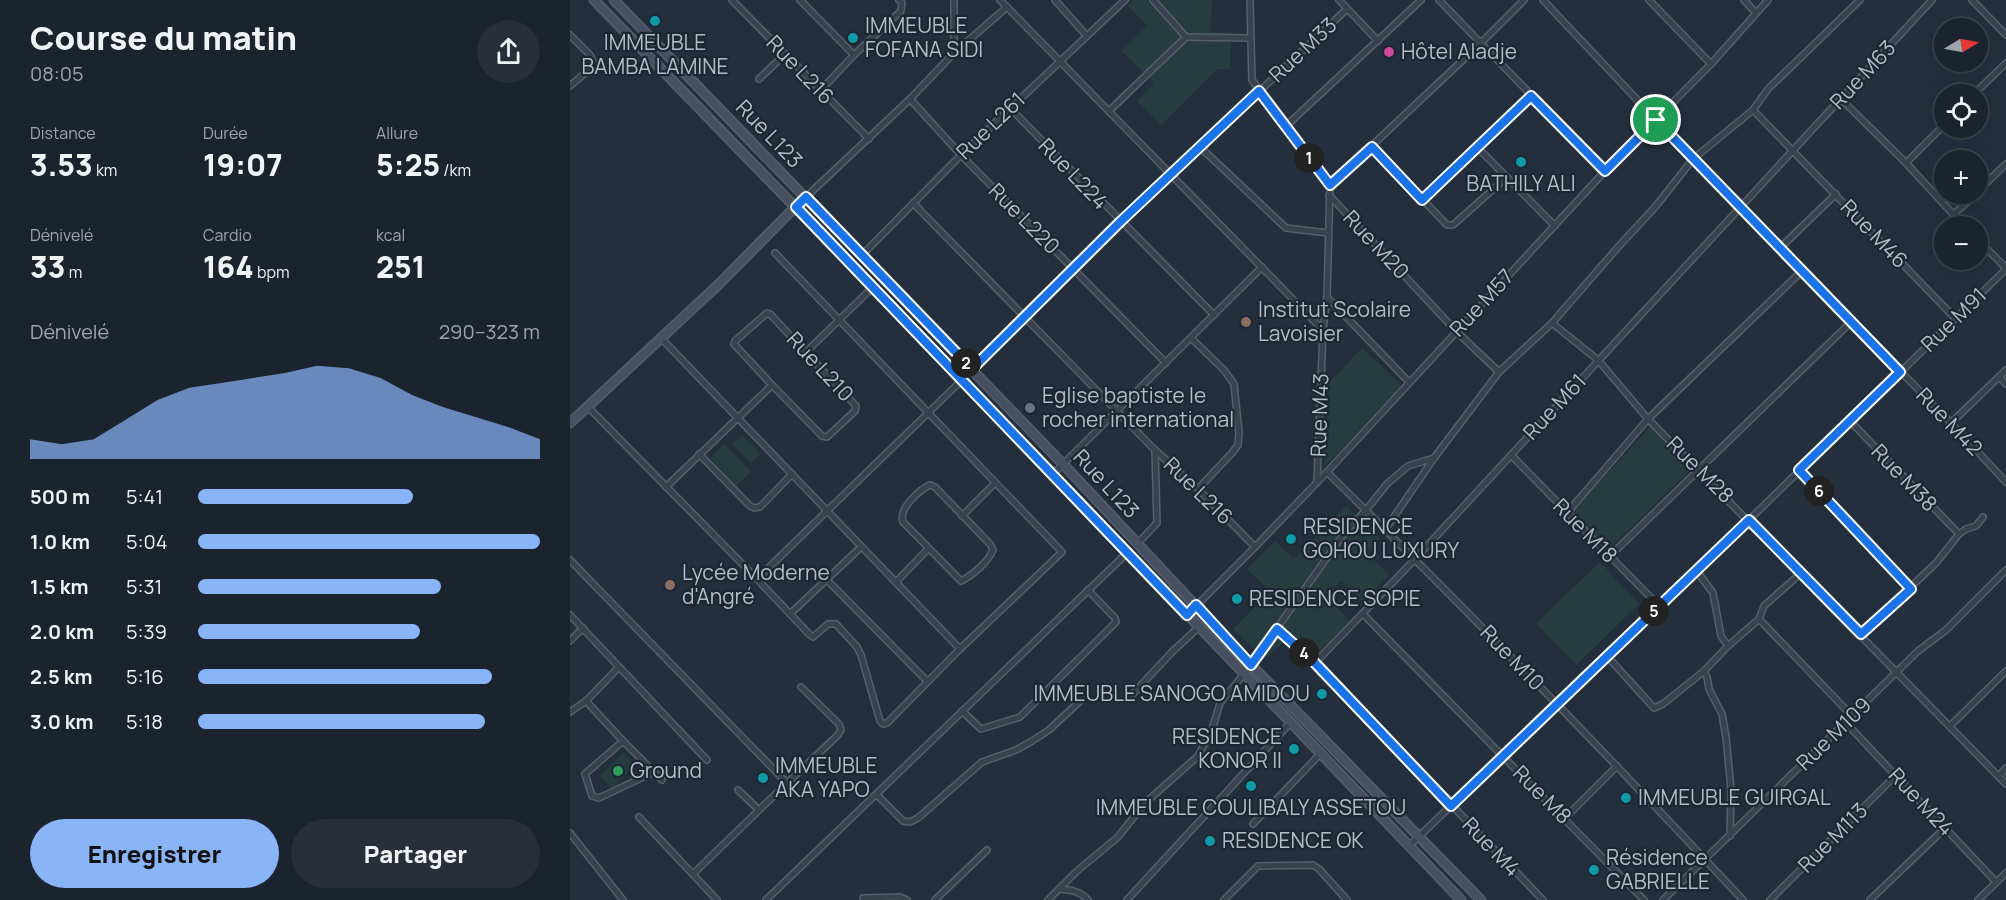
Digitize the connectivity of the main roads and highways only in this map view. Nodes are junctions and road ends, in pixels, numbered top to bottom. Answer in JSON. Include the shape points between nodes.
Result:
{"nodes":[{"id":1,"x":594,"y":0,"type":"edge"},
{"id":2,"x":617,"y":1,"type":"edge"},
{"id":3,"x":806,"y":197,"type":"junction"},
{"id":4,"x":796,"y":207,"type":"junction"},
{"id":5,"x":570,"y":423,"type":"edge"},
{"id":6,"x":1461,"y":900,"type":"edge"},
{"id":7,"x":1480,"y":900,"type":"edge"}],
"edges":[{"from":1,"to":4,"type":"main road","name":"Rue L123"},
{"from":2,"to":3,"type":"main road","name":"Rue L123"},
{"from":3,"to":4,"type":"main road"},
{"from":3,"to":7,"type":"main road","name":"Rue L123"},
{"from":4,"to":5,"type":"main road"},
{"from":4,"to":6,"type":"main road","name":"Rue L123"}]}
